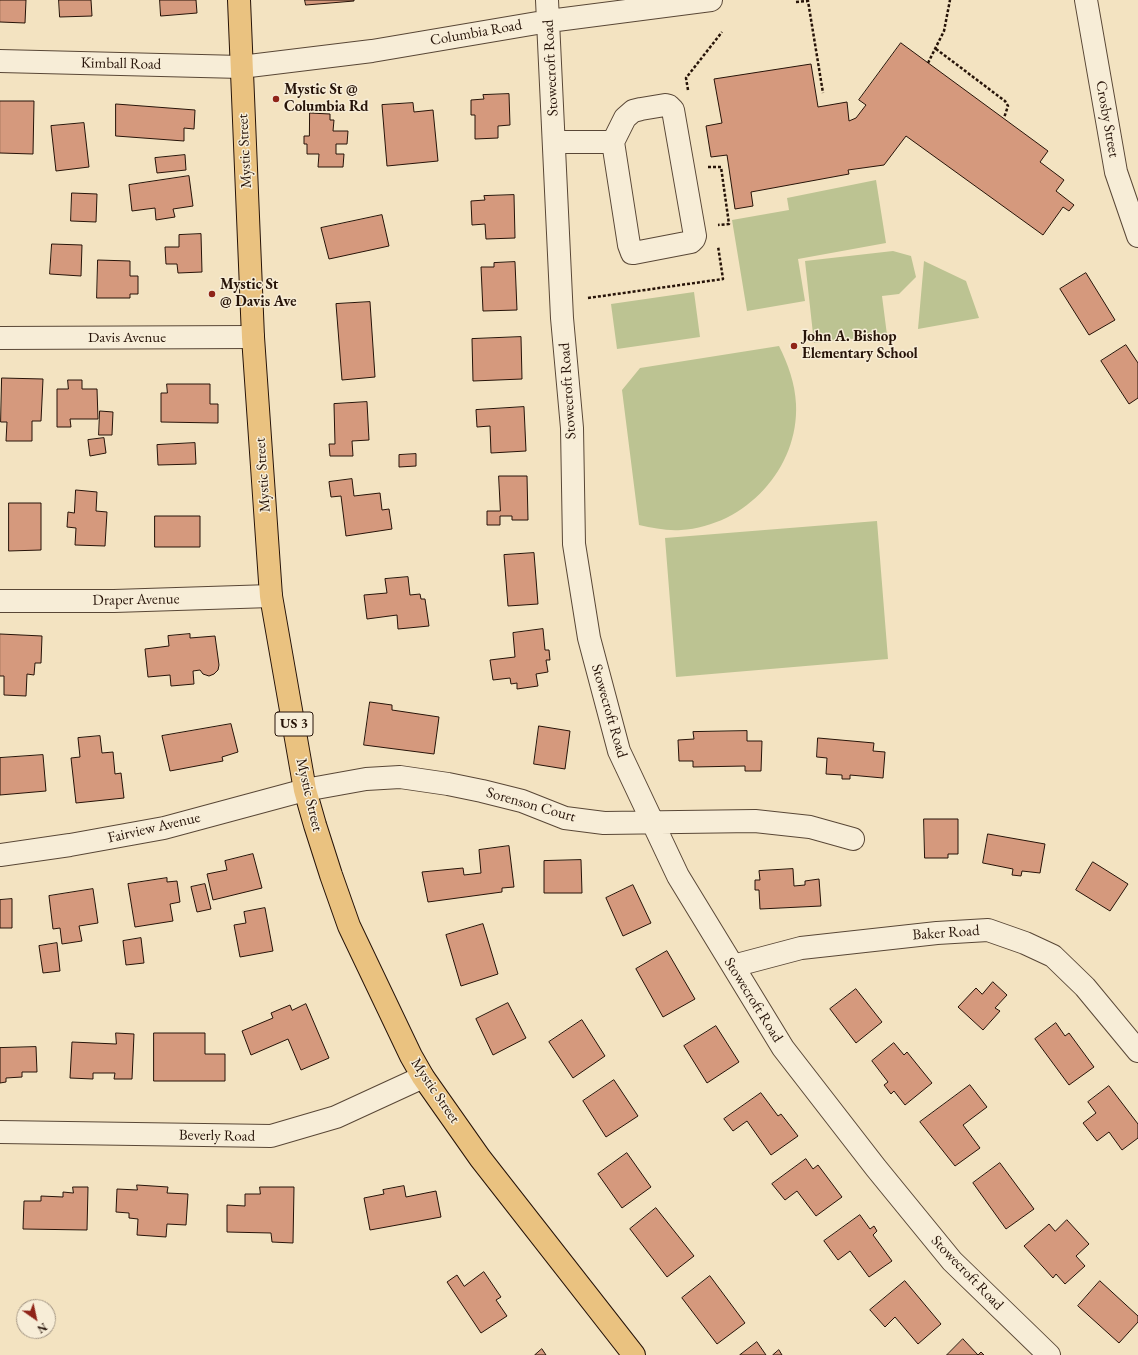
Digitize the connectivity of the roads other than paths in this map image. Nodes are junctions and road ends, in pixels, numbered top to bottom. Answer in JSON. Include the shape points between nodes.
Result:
{"nodes":[{"id":1,"x":239,"y":0,"type":"edge"},
{"id":2,"x":711,"y":0,"type":"edge"},
{"id":3,"x":1086,"y":0,"type":"edge"},
{"id":4,"x":548,"y":10,"type":"edge"},
{"id":5,"x":0,"y":61,"type":"edge"},
{"id":6,"x":241,"y":67,"type":"junction"},
{"id":7,"x":555,"y":142,"type":"junction"},
{"id":8,"x":613,"y":142,"type":"junction"},
{"id":9,"x":1138,"y":236,"type":"edge"},
{"id":10,"x":253,"y":337,"type":"junction"},
{"id":11,"x":0,"y":338,"type":"edge"},
{"id":12,"x":271,"y":596,"type":"junction"},
{"id":13,"x":0,"y":601,"type":"edge"},
{"id":14,"x":305,"y":790,"type":"junction"},
{"id":15,"x":651,"y":822,"type":"junction"},
{"id":16,"x":853,"y":839,"type":"dead end"},
{"id":17,"x":0,"y":855,"type":"edge"},
{"id":18,"x":733,"y":966,"type":"junction"},
{"id":19,"x":1138,"y":1051,"type":"edge"},
{"id":20,"x":423,"y":1077,"type":"junction"},
{"id":21,"x":0,"y":1132,"type":"edge"},
{"id":22,"x":634,"y":1355,"type":"edge"},
{"id":23,"x":1049,"y":1355,"type":"edge"}],
"edges":[{"from":1,"to":6,"type":"highway","name":"Mystic Street","number":"US 3"},
{"from":2,"to":4,"type":"street","name":"Columbia Road"},
{"from":3,"to":9,"type":"street","name":"Crosby Street","via":[[1116,172]]},
{"from":4,"to":6,"type":"street","name":"Columbia Road","via":[[372,51]]},
{"from":4,"to":7,"type":"street","name":"Stowecroft Road"},
{"from":5,"to":6,"type":"street","name":"Kimball Road"},
{"from":6,"to":10,"type":"highway","name":"Mystic Street","number":"US 3"},
{"from":7,"to":8,"type":"street"},
{"from":7,"to":15,"type":"street","name":"Stowecroft Road","via":[[562,318],[572,428],[574,544],[589,638],[619,751]]},
{"from":8,"to":8,"type":"street","via":[[632,253],[691,242],[695,236],[671,107],[665,105],[633,111],[626,118]]},
{"from":10,"to":11,"type":"street","name":"Davis Avenue"},
{"from":10,"to":12,"type":"highway","name":"Mystic Street","number":"US 3"},
{"from":12,"to":13,"type":"street","name":"Draper Avenue","via":[[114,601]]},
{"from":12,"to":14,"type":"highway","name":"Mystic Street","number":"US 3"},
{"from":14,"to":15,"type":"street","name":"Sorenson Court","via":[[366,779],[400,777],[482,791],[522,801],[565,818],[604,822]]},
{"from":14,"to":17,"type":"street","name":"Fairview Avenue","via":[[164,828],[70,846]]},
{"from":14,"to":20,"type":"highway","name":"Mystic Street","number":"US 3","via":[[349,926]]},
{"from":15,"to":16,"type":"street","name":"Sorenson Court","via":[[755,821],[810,827]]},
{"from":15,"to":18,"type":"street","name":"Stowecroft Road","via":[[678,876]]},
{"from":18,"to":19,"type":"street","name":"Baker Road","via":[[800,948],[988,930],[1053,956],[1085,987]]},
{"from":18,"to":23,"type":"street","name":"Stowecroft Road","via":[[783,1048],[952,1262]]},
{"from":20,"to":21,"type":"street","name":"Beverly Road","via":[[336,1117],[271,1136]]},
{"from":20,"to":22,"type":"highway","name":"Mystic Street","number":"US 3","via":[[480,1158]]}]}
